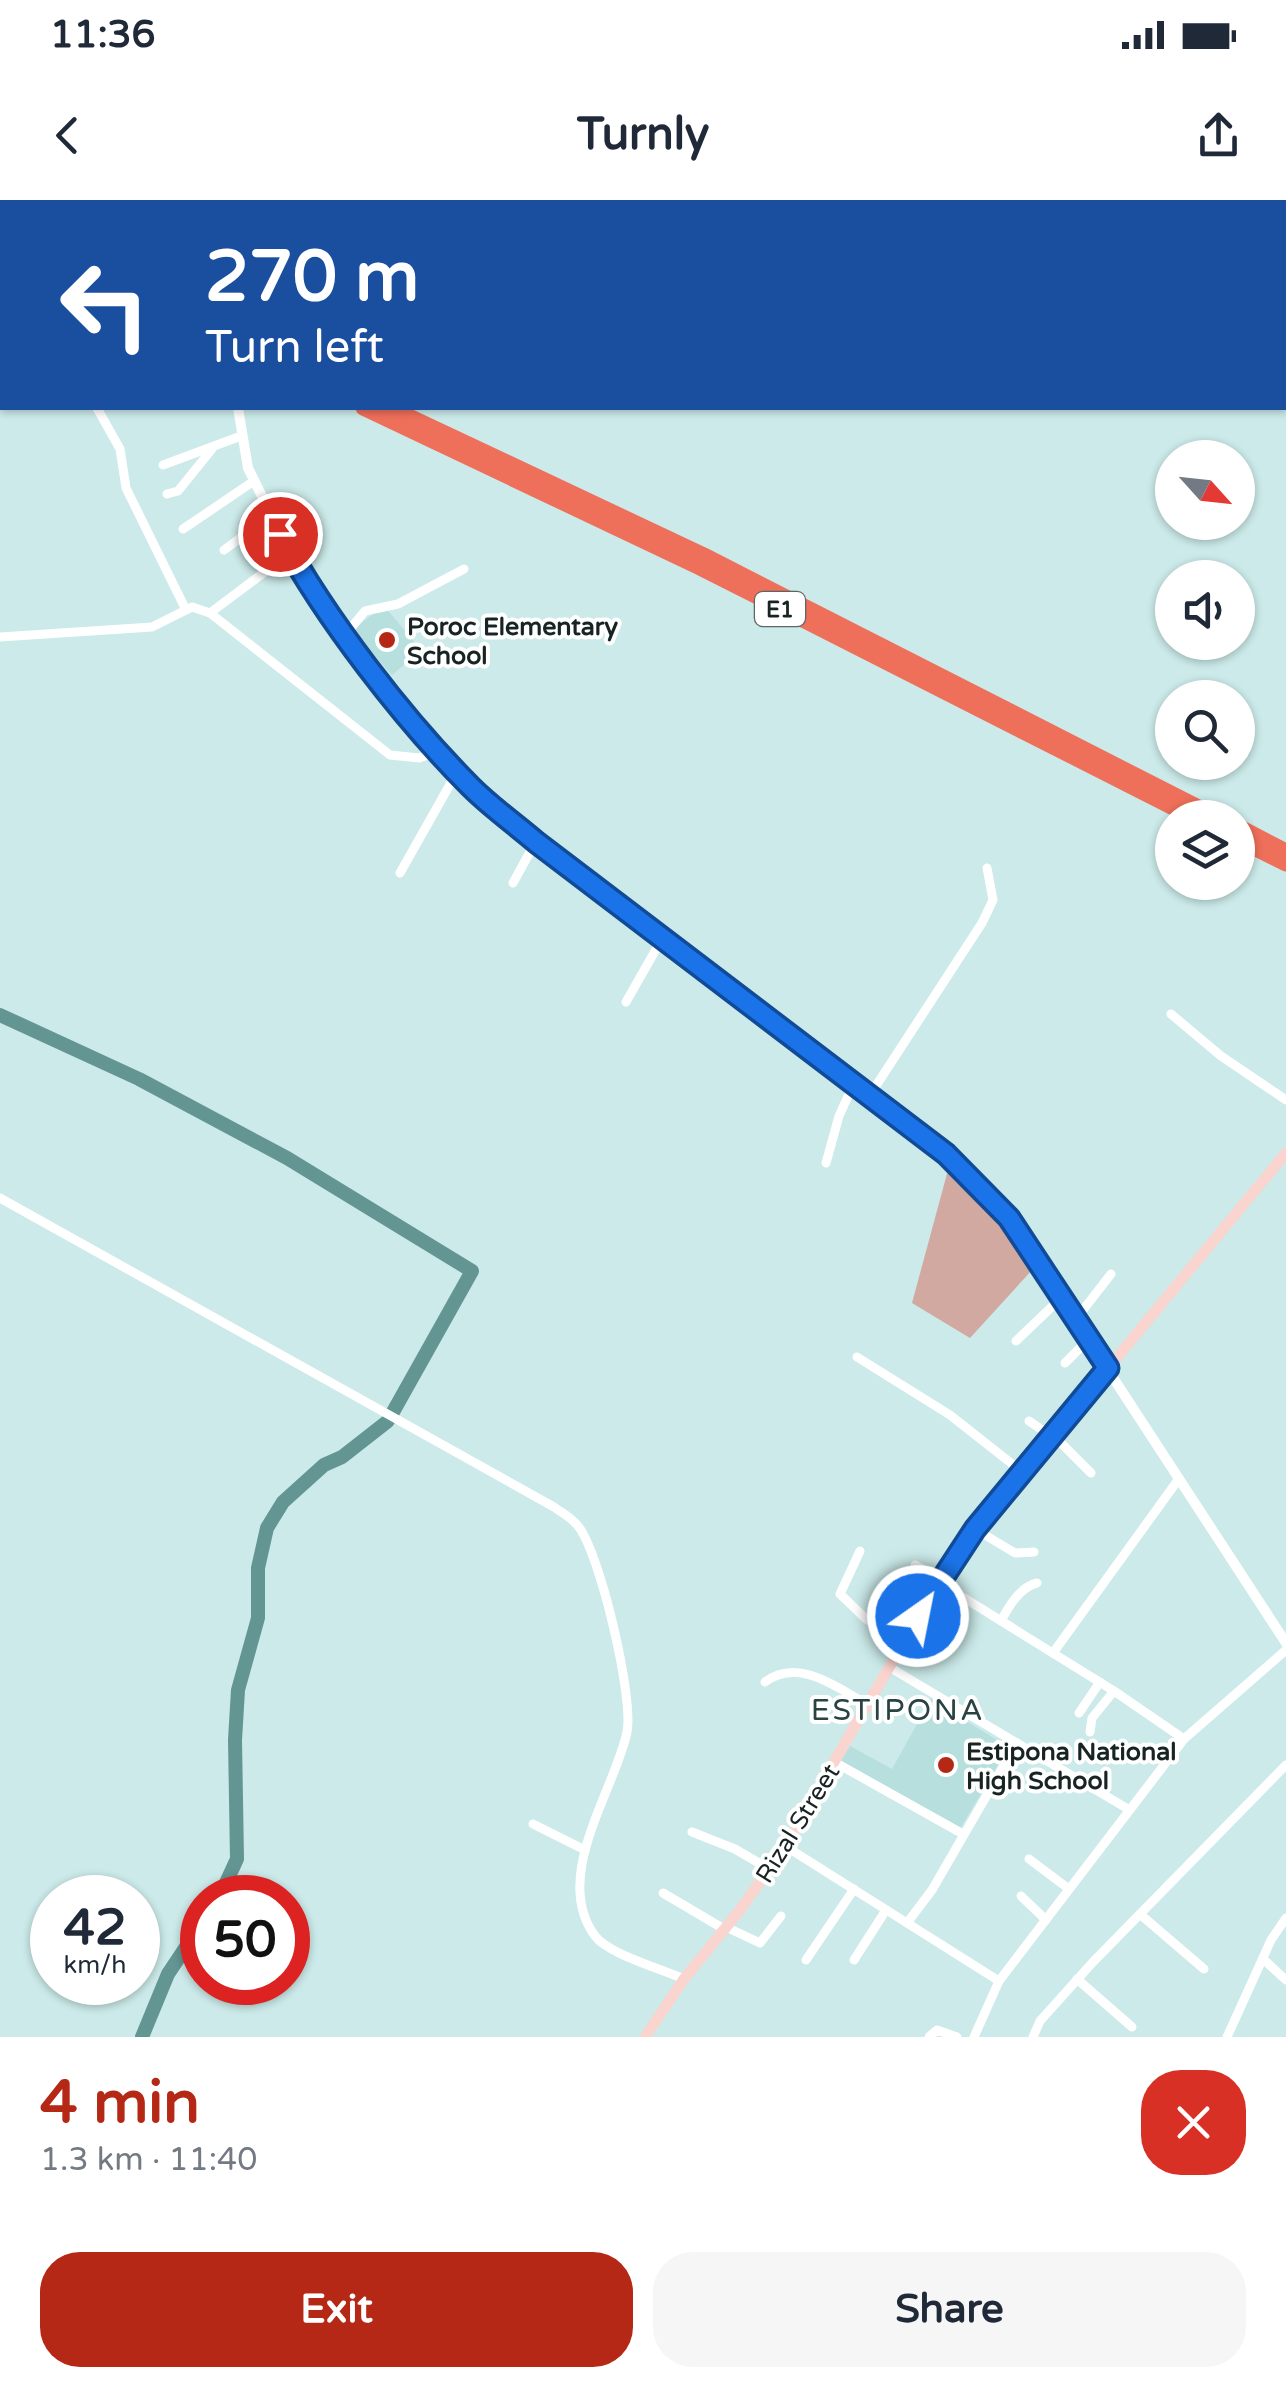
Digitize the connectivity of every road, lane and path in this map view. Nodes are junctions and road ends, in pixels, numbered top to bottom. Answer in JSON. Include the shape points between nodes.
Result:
{"nodes":[{"id":1,"x":98,"y":410,"type":"edge"},
{"id":2,"x":238,"y":410,"type":"edge"},
{"id":3,"x":367,"y":410,"type":"edge"},
{"id":4,"x":396,"y":410,"type":"edge"},
{"id":5,"x":241,"y":436,"type":"junction"},
{"id":6,"x":213,"y":446,"type":"junction"},
{"id":7,"x":163,"y":465,"type":"dead end"},
{"id":8,"x":254,"y":481,"type":"junction"},
{"id":9,"x":167,"y":494,"type":"dead end"},
{"id":10,"x":270,"y":516,"type":"junction"},
{"id":11,"x":183,"y":528,"type":"dead end"},
{"id":12,"x":224,"y":550,"type":"dead end"},
{"id":13,"x":290,"y":553,"type":"junction"},
{"id":14,"x":464,"y":570,"type":"dead end"},
{"id":15,"x":186,"y":610,"type":"junction"},
{"id":16,"x":210,"y":613,"type":"junction"},
{"id":17,"x":345,"y":635,"type":"junction"},
{"id":18,"x":0,"y":637,"type":"edge"},
{"id":19,"x":439,"y":752,"type":"junction"},
{"id":20,"x":457,"y":772,"type":"junction"},
{"id":21,"x":1159,"y":800,"type":"edge"},
{"id":22,"x":1185,"y":800,"type":"edge"},
{"id":23,"x":1255,"y":835,"type":"edge"},
{"id":24,"x":536,"y":842,"type":"junction"},
{"id":25,"x":1255,"y":848,"type":"edge"},
{"id":26,"x":1286,"y":851,"type":"edge"},
{"id":27,"x":1286,"y":864,"type":"edge"},
{"id":28,"x":988,"y":868,"type":"dead end"},
{"id":29,"x":400,"y":873,"type":"dead end"},
{"id":30,"x":513,"y":882,"type":"dead end"},
{"id":31,"x":663,"y":937,"type":"junction"},
{"id":32,"x":626,"y":1002,"type":"dead end"},
{"id":33,"x":1171,"y":1014,"type":"dead end"},
{"id":34,"x":854,"y":1083,"type":"junction"},
{"id":35,"x":870,"y":1095,"type":"junction"},
{"id":36,"x":1286,"y":1100,"type":"edge"},
{"id":37,"x":1286,"y":1153,"type":"edge"},
{"id":38,"x":826,"y":1162,"type":"dead end"},
{"id":39,"x":0,"y":1198,"type":"edge"},
{"id":40,"x":1110,"y":1274,"type":"dead end"},
{"id":41,"x":1062,"y":1298,"type":"junction"},
{"id":42,"x":1076,"y":1319,"type":"junction"},
{"id":43,"x":1088,"y":1339,"type":"junction"},
{"id":44,"x":1016,"y":1341,"type":"dead end"},
{"id":45,"x":857,"y":1357,"type":"dead end"},
{"id":46,"x":1064,"y":1363,"type":"dead end"},
{"id":47,"x":1108,"y":1368,"type":"junction"},
{"id":48,"x":1028,"y":1421,"type":"dead end"},
{"id":49,"x":1051,"y":1435,"type":"junction"},
{"id":50,"x":1021,"y":1471,"type":"junction"},
{"id":51,"x":1090,"y":1473,"type":"dead end"},
{"id":52,"x":1178,"y":1480,"type":"junction"},
{"id":53,"x":975,"y":1529,"type":"junction"},
{"id":54,"x":860,"y":1551,"type":"dead end"},
{"id":55,"x":1034,"y":1552,"type":"dead end"},
{"id":56,"x":915,"y":1564,"type":"dead end"},
{"id":57,"x":941,"y":1581,"type":"junction"},
{"id":58,"x":1037,"y":1584,"type":"dead end"},
{"id":59,"x":879,"y":1592,"type":"dead end"},
{"id":60,"x":918,"y":1616,"type":"junction"},
{"id":61,"x":1001,"y":1621,"type":"junction"},
{"id":62,"x":904,"y":1642,"type":"junction"},
{"id":63,"x":1286,"y":1646,"type":"edge"},
{"id":64,"x":1053,"y":1653,"type":"junction"},
{"id":65,"x":889,"y":1667,"type":"junction"},
{"id":66,"x":765,"y":1682,"type":"dead end"},
{"id":67,"x":1100,"y":1682,"type":"junction"},
{"id":68,"x":1114,"y":1691,"type":"junction"},
{"id":69,"x":868,"y":1705,"type":"junction"},
{"id":70,"x":1079,"y":1713,"type":"dead end"},
{"id":71,"x":1090,"y":1732,"type":"dead end"},
{"id":72,"x":1184,"y":1740,"type":"junction"},
{"id":73,"x":1017,"y":1743,"type":"junction"},
{"id":74,"x":836,"y":1762,"type":"junction"},
{"id":75,"x":1286,"y":1766,"type":"edge"},
{"id":76,"x":1128,"y":1810,"type":"junction"},
{"id":77,"x":533,"y":1824,"type":"dead end"},
{"id":78,"x":692,"y":1832,"type":"dead end"},
{"id":79,"x":962,"y":1834,"type":"junction"},
{"id":80,"x":786,"y":1846,"type":"junction"},
{"id":81,"x":585,"y":1850,"type":"junction"},
{"id":82,"x":1029,"y":1859,"type":"dead end"},
{"id":83,"x":769,"y":1870,"type":"junction"},
{"id":84,"x":854,"y":1889,"type":"junction"},
{"id":85,"x":1068,"y":1889,"type":"junction"},
{"id":86,"x":663,"y":1892,"type":"dead end"},
{"id":87,"x":1021,"y":1896,"type":"dead end"},
{"id":88,"x":886,"y":1910,"type":"junction"},
{"id":89,"x":1141,"y":1915,"type":"junction"},
{"id":90,"x":781,"y":1916,"type":"dead end"},
{"id":91,"x":1286,"y":1918,"type":"edge"},
{"id":92,"x":1046,"y":1920,"type":"junction"},
{"id":93,"x":908,"y":1923,"type":"junction"},
{"id":94,"x":725,"y":1928,"type":"junction"},
{"id":95,"x":1263,"y":1959,"type":"junction"},
{"id":96,"x":806,"y":1960,"type":"dead end"},
{"id":97,"x":854,"y":1960,"type":"dead end"},
{"id":98,"x":1204,"y":1969,"type":"dead end"},
{"id":99,"x":684,"y":1978,"type":"junction"},
{"id":100,"x":1078,"y":1980,"type":"junction"},
{"id":101,"x":1286,"y":1980,"type":"edge"},
{"id":102,"x":999,"y":1981,"type":"junction"},
{"id":103,"x":1132,"y":2027,"type":"dead end"},
{"id":104,"x":644,"y":2037,"type":"edge"},
{"id":105,"x":929,"y":2037,"type":"edge"},
{"id":106,"x":957,"y":2037,"type":"edge"},
{"id":107,"x":974,"y":2037,"type":"edge"},
{"id":108,"x":1033,"y":2037,"type":"edge"},
{"id":109,"x":1227,"y":2037,"type":"edge"}],
"edges":[{"from":1,"to":15,"type":"street","via":[[120,449],[126,488]]},
{"from":2,"to":5,"type":"street"},
{"from":3,"to":21,"type":"highway","number":"E1","via":[[715,575]]},
{"from":4,"to":22,"type":"highway","number":"E1","via":[[704,556]]},
{"from":5,"to":6,"type":"street"},
{"from":5,"to":8,"type":"street"},
{"from":6,"to":7,"type":"street"},
{"from":6,"to":9,"type":"street","via":[[178,492]]},
{"from":8,"to":10,"type":"street"},
{"from":8,"to":11,"type":"street"},
{"from":10,"to":12,"type":"street"},
{"from":10,"to":13,"type":"street"},
{"from":13,"to":16,"type":"street"},
{"from":13,"to":17,"type":"street"},
{"from":14,"to":17,"type":"street","via":[[398,604],[365,610]]},
{"from":15,"to":16,"type":"street"},
{"from":15,"to":18,"type":"street","via":[[152,627]]},
{"from":16,"to":19,"type":"street","via":[[390,754],[419,758]]},
{"from":17,"to":19,"type":"street"},
{"from":19,"to":20,"type":"street"},
{"from":20,"to":24,"type":"street"},
{"from":20,"to":29,"type":"street"},
{"from":23,"to":26,"type":"highway"},
{"from":24,"to":30,"type":"street"},
{"from":24,"to":31,"type":"street"},
{"from":25,"to":27,"type":"highway"},
{"from":28,"to":35,"type":"street","via":[[992,900],[982,923]]},
{"from":31,"to":32,"type":"street"},
{"from":31,"to":34,"type":"street"},
{"from":33,"to":36,"type":"street"},
{"from":34,"to":35,"type":"street"},
{"from":34,"to":38,"type":"street"},
{"from":35,"to":41,"type":"street","via":[[946,1154],[1009,1218]]},
{"from":37,"to":47,"type":"main road","name":"Rizal Street"},
{"from":39,"to":81,"type":"street","via":[[554,1507],[579,1527],[604,1595],[630,1712]]},
{"from":40,"to":42,"type":"street"},
{"from":41,"to":42,"type":"street"},
{"from":41,"to":44,"type":"street"},
{"from":42,"to":43,"type":"street"},
{"from":43,"to":46,"type":"street"},
{"from":43,"to":47,"type":"street"},
{"from":45,"to":50,"type":"street","via":[[950,1415]]},
{"from":47,"to":49,"type":"main road","name":"Rizal Street"},
{"from":47,"to":52,"type":"street"},
{"from":48,"to":49,"type":"street"},
{"from":49,"to":50,"type":"main road","name":"Rizal Street"},
{"from":49,"to":51,"type":"street"},
{"from":50,"to":53,"type":"main road","name":"Rizal Street"},
{"from":52,"to":63,"type":"street"},
{"from":52,"to":64,"type":"street"},
{"from":53,"to":55,"type":"street","via":[[1016,1553]]},
{"from":53,"to":57,"type":"main road","name":"Rizal Street"},
{"from":54,"to":62,"type":"street","via":[[840,1594]]},
{"from":56,"to":57,"type":"street"},
{"from":57,"to":60,"type":"main road","name":"Rizal Street"},
{"from":57,"to":61,"type":"street"},
{"from":58,"to":61,"type":"street","via":[[1016,1596]]},
{"from":59,"to":60,"type":"street"},
{"from":60,"to":62,"type":"main road","name":"Rizal Street"},
{"from":61,"to":64,"type":"street"},
{"from":62,"to":65,"type":"main road","name":"Rizal Street"},
{"from":63,"to":72,"type":"street"},
{"from":64,"to":67,"type":"street"},
{"from":65,"to":69,"type":"main road","name":"Rizal Street"},
{"from":65,"to":73,"type":"street"},
{"from":66,"to":69,"type":"street","via":[[793,1671]]},
{"from":67,"to":68,"type":"street"},
{"from":67,"to":70,"type":"street"},
{"from":68,"to":71,"type":"street","via":[[1092,1718]]},
{"from":68,"to":72,"type":"street"},
{"from":69,"to":74,"type":"main road","name":"Rizal Street"},
{"from":72,"to":76,"type":"street"},
{"from":73,"to":76,"type":"street"},
{"from":73,"to":79,"type":"street"},
{"from":74,"to":79,"type":"street"},
{"from":74,"to":80,"type":"main road","name":"Rizal Street"},
{"from":75,"to":89,"type":"street"},
{"from":76,"to":85,"type":"street"},
{"from":77,"to":81,"type":"street"},
{"from":78,"to":83,"type":"street"},
{"from":79,"to":93,"type":"street"},
{"from":80,"to":83,"type":"main road","name":"Rizal Street"},
{"from":80,"to":84,"type":"street"},
{"from":81,"to":99,"type":"street","via":[[583,1908],[596,1938]]},
{"from":82,"to":85,"type":"street"},
{"from":83,"to":94,"type":"main road","name":"Rizal Street"},
{"from":84,"to":88,"type":"street"},
{"from":84,"to":96,"type":"street"},
{"from":85,"to":92,"type":"street"},
{"from":86,"to":94,"type":"street"},
{"from":87,"to":92,"type":"street"},
{"from":88,"to":93,"type":"street"},
{"from":88,"to":97,"type":"street"},
{"from":89,"to":98,"type":"street"},
{"from":89,"to":100,"type":"street"},
{"from":90,"to":94,"type":"street","via":[[760,1943]]},
{"from":91,"to":95,"type":"street"},
{"from":92,"to":102,"type":"street"},
{"from":93,"to":102,"type":"street"},
{"from":94,"to":99,"type":"main road","name":"Rizal Street"},
{"from":95,"to":101,"type":"street"},
{"from":95,"to":109,"type":"street"},
{"from":99,"to":104,"type":"main road","name":"Rizal Street"},
{"from":100,"to":103,"type":"street"},
{"from":100,"to":108,"type":"street"},
{"from":102,"to":107,"type":"street"},
{"from":105,"to":106,"type":"street","via":[[938,2030]]}]}
